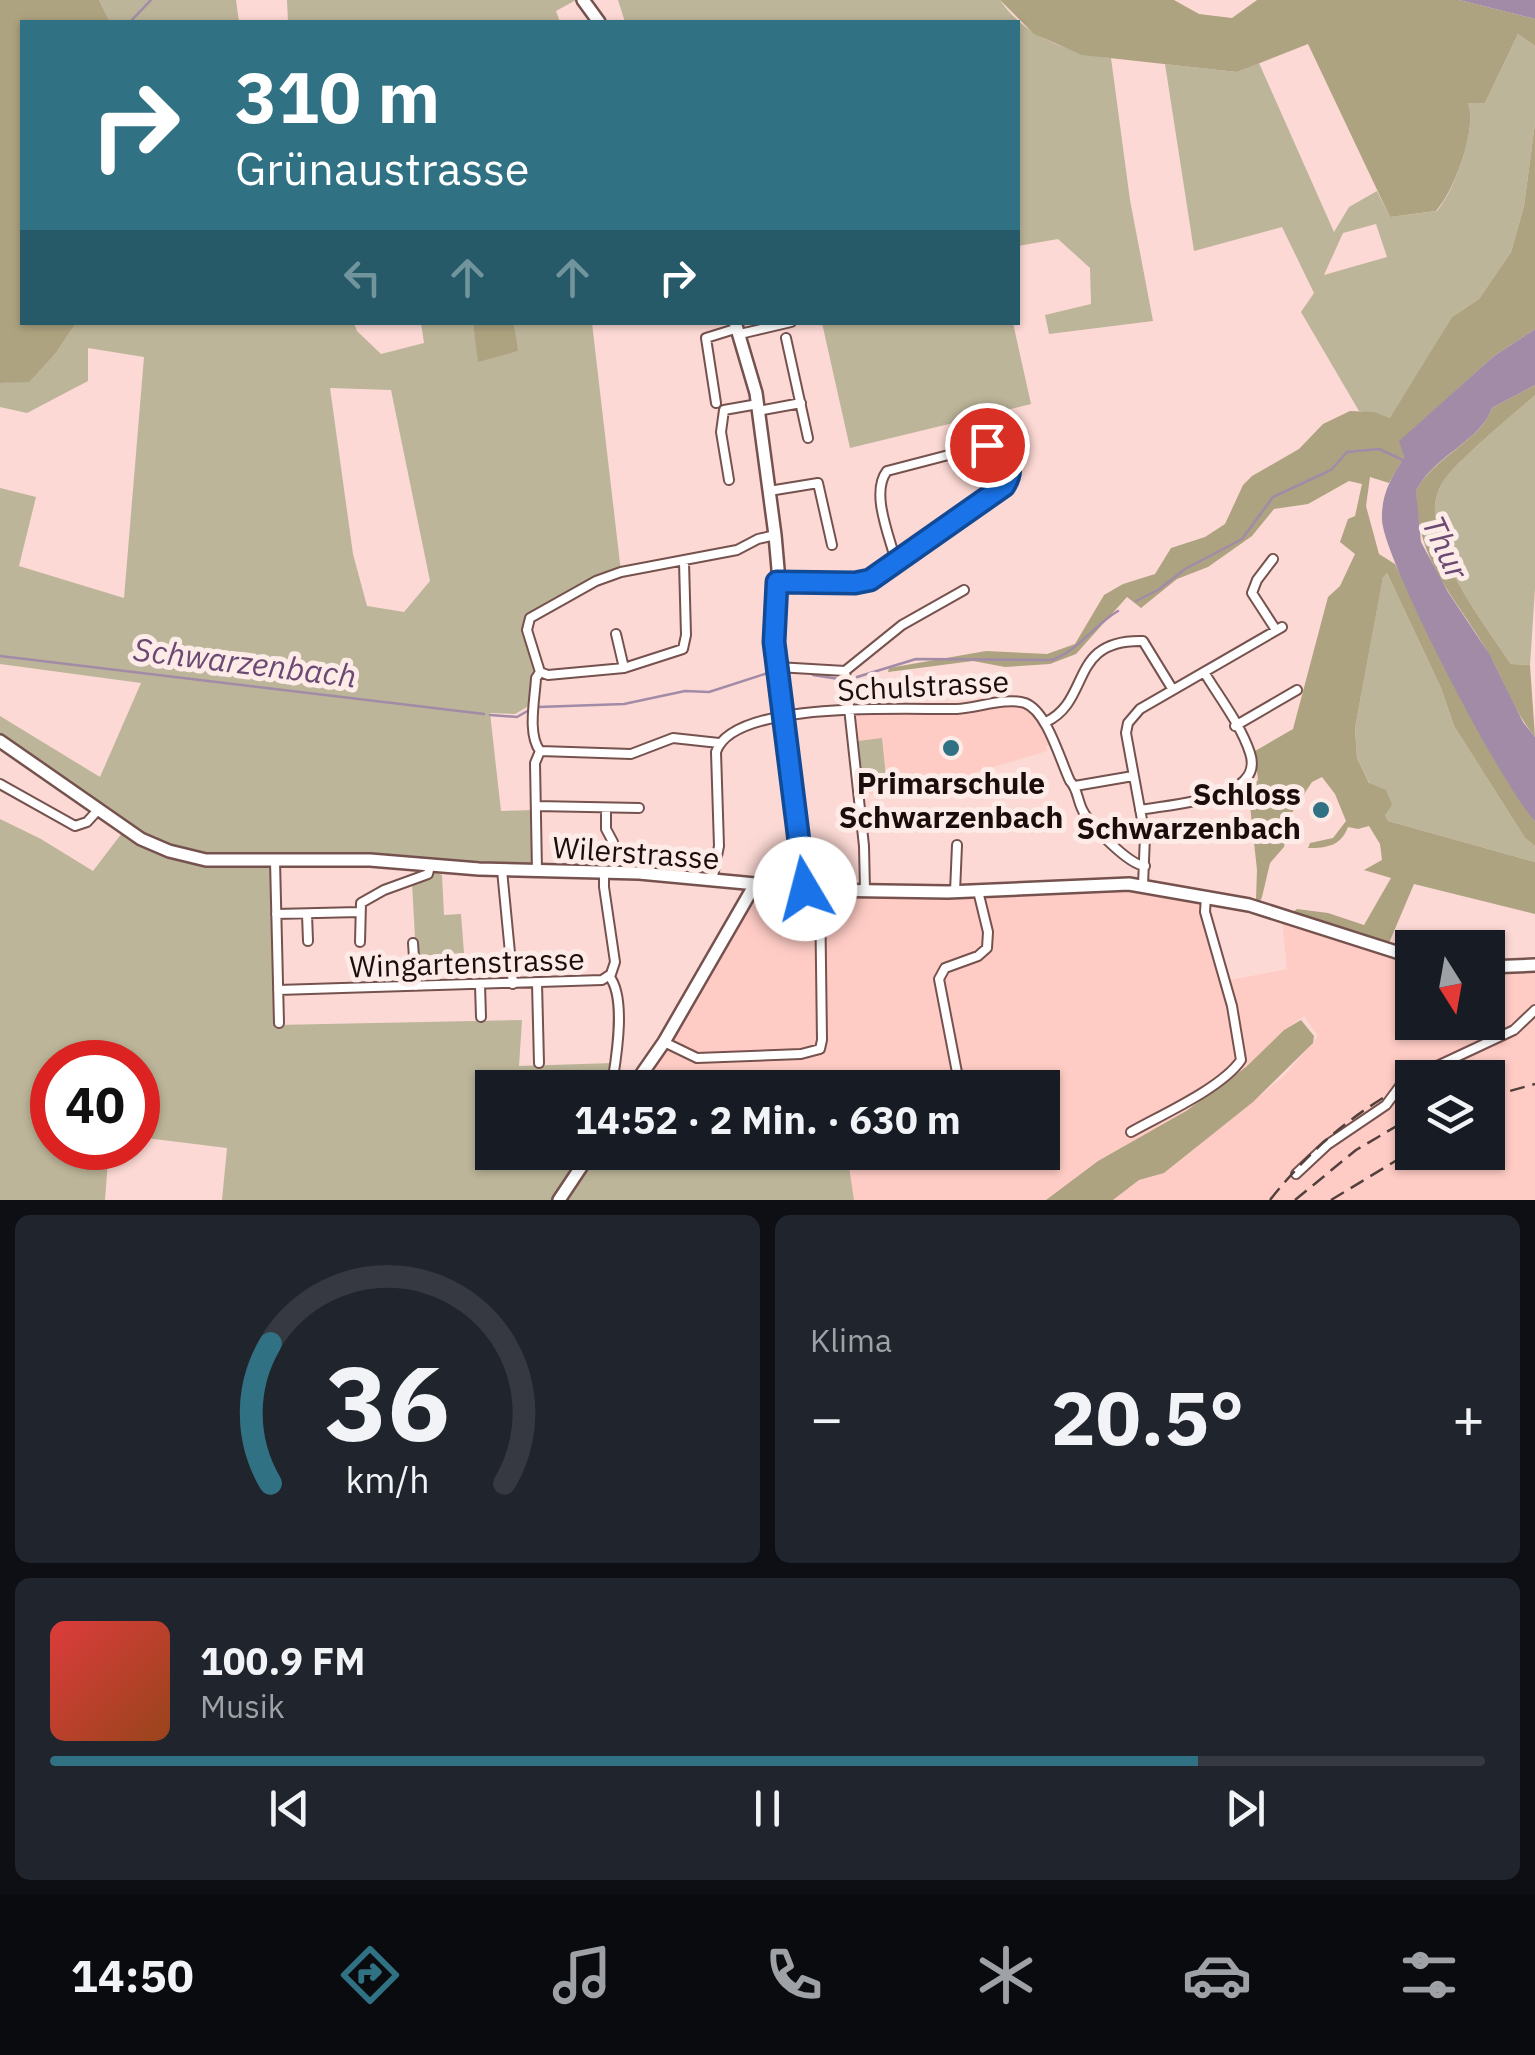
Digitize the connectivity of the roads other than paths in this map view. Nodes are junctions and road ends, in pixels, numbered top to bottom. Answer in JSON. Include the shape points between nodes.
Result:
{"nodes":[{"id":1,"x":764,"y":325,"type":"edge"},
{"id":2,"x":738,"y":328,"type":"edge"},
{"id":3,"x":786,"y":338,"type":"dead end"},
{"id":4,"x":716,"y":403,"type":"dead end"},
{"id":5,"x":802,"y":403,"type":"junction"},
{"id":6,"x":758,"y":408,"type":"junction"},
{"id":7,"x":808,"y":438,"type":"dead end"},
{"id":8,"x":730,"y":480,"type":"dead end"},
{"id":9,"x":769,"y":491,"type":"junction"},
{"id":10,"x":775,"y":535,"type":"junction"},
{"id":11,"x":832,"y":545,"type":"dead end"},
{"id":12,"x":1273,"y":559,"type":"dead end"},
{"id":13,"x":684,"y":562,"type":"junction"},
{"id":14,"x":896,"y":562,"type":"junction"},
{"id":15,"x":777,"y":582,"type":"junction"},
{"id":16,"x":964,"y":590,"type":"dead end"},
{"id":17,"x":616,"y":634,"type":"dead end"},
{"id":18,"x":777,"y":667,"type":"junction"},
{"id":19,"x":624,"y":668,"type":"junction"},
{"id":20,"x":845,"y":671,"type":"junction"},
{"id":21,"x":540,"y":672,"type":"junction"},
{"id":22,"x":1204,"y":672,"type":"junction"},
{"id":23,"x":1173,"y":690,"type":"junction"},
{"id":24,"x":1298,"y":690,"type":"dead end"},
{"id":25,"x":850,"y":710,"type":"junction"},
{"id":26,"x":783,"y":717,"type":"junction"},
{"id":27,"x":1046,"y":722,"type":"junction"},
{"id":28,"x":1236,"y":726,"type":"junction"},
{"id":29,"x":0,"y":741,"type":"edge"},
{"id":30,"x":719,"y":742,"type":"junction"},
{"id":31,"x":540,"y":752,"type":"junction"},
{"id":32,"x":1133,"y":776,"type":"junction"},
{"id":33,"x":0,"y":784,"type":"edge"},
{"id":34,"x":1076,"y":786,"type":"junction"},
{"id":35,"x":536,"y":806,"type":"junction"},
{"id":36,"x":606,"y":808,"type":"junction"},
{"id":37,"x":639,"y":808,"type":"dead end"},
{"id":38,"x":98,"y":810,"type":"junction"},
{"id":39,"x":1140,"y":810,"type":"junction"},
{"id":40,"x":957,"y":845,"type":"dead end"},
{"id":41,"x":613,"y":855,"type":"dead end"},
{"id":42,"x":275,"y":862,"type":"junction"},
{"id":43,"x":430,"y":866,"type":"junction"},
{"id":44,"x":1144,"y":866,"type":"junction"},
{"id":45,"x":502,"y":870,"type":"junction"},
{"id":46,"x":536,"y":870,"type":"junction"},
{"id":47,"x":604,"y":872,"type":"junction"},
{"id":48,"x":712,"y":881,"type":"junction"},
{"id":49,"x":1143,"y":885,"type":"junction"},
{"id":50,"x":754,"y":886,"type":"junction"},
{"id":51,"x":805,"y":889,"type":"junction"},
{"id":52,"x":820,"y":890,"type":"junction"},
{"id":53,"x":865,"y":891,"type":"junction"},
{"id":54,"x":978,"y":891,"type":"junction"},
{"id":55,"x":955,"y":892,"type":"junction"},
{"id":56,"x":1206,"y":896,"type":"junction"},
{"id":57,"x":360,"y":907,"type":"junction"},
{"id":58,"x":276,"y":914,"type":"junction"},
{"id":59,"x":308,"y":914,"type":"junction"},
{"id":60,"x":308,"y":942,"type":"dead end"},
{"id":61,"x":360,"y":942,"type":"dead end"},
{"id":62,"x":413,"y":943,"type":"dead end"},
{"id":63,"x":1395,"y":951,"type":"edge"},
{"id":64,"x":1535,"y":965,"type":"edge"},
{"id":65,"x":1505,"y":966,"type":"edge"},
{"id":66,"x":608,"y":976,"type":"junction"},
{"id":67,"x":513,"y":984,"type":"junction"},
{"id":68,"x":537,"y":984,"type":"junction"},
{"id":69,"x":480,"y":985,"type":"junction"},
{"id":70,"x":416,"y":986,"type":"junction"},
{"id":71,"x":278,"y":990,"type":"junction"},
{"id":72,"x":1535,"y":1010,"type":"edge"},
{"id":73,"x":480,"y":1016,"type":"dead end"},
{"id":74,"x":279,"y":1024,"type":"dead end"},
{"id":75,"x":664,"y":1042,"type":"junction"},
{"id":76,"x":539,"y":1063,"type":"dead end"},
{"id":77,"x":614,"y":1070,"type":"edge"},
{"id":78,"x":645,"y":1070,"type":"edge"},
{"id":79,"x":956,"y":1070,"type":"edge"},
{"id":80,"x":1131,"y":1132,"type":"dead end"},
{"id":81,"x":579,"y":1170,"type":"edge"},
{"id":82,"x":1296,"y":1174,"type":"dead end"},
{"id":83,"x":559,"y":1200,"type":"edge"}],
"edges":[{"from":1,"to":2,"type":"street"},
{"from":2,"to":4,"type":"street","via":[[706,338]]},
{"from":2,"to":6,"type":"main road"},
{"from":3,"to":5,"type":"street"},
{"from":5,"to":6,"type":"street"},
{"from":5,"to":7,"type":"street"},
{"from":6,"to":8,"type":"street","via":[[724,410]]},
{"from":6,"to":9,"type":"main road"},
{"from":9,"to":10,"type":"main road"},
{"from":9,"to":11,"type":"street","via":[[818,483]]},
{"from":10,"to":13,"type":"street"},
{"from":10,"to":15,"type":"main road"},
{"from":12,"to":22,"type":"street","via":[[1252,594],[1279,628]]},
{"from":13,"to":19,"type":"street","via":[[684,646]]},
{"from":13,"to":21,"type":"street","via":[[620,572],[534,615],[527,626]]},
{"from":14,"to":14,"type":"street","via":[[1004,486],[1010,471],[1002,452],[987,445],[887,471],[880,492]]},
{"from":14,"to":15,"type":"street","via":[[863,582]]},
{"from":15,"to":18,"type":"main road"},
{"from":16,"to":20,"type":"street","via":[[902,626]]},
{"from":17,"to":19,"type":"street"},
{"from":18,"to":20,"type":"street"},
{"from":18,"to":26,"type":"main road"},
{"from":19,"to":21,"type":"street"},
{"from":20,"to":25,"type":"street"},
{"from":21,"to":31,"type":"street","via":[[534,742]]},
{"from":22,"to":23,"type":"street"},
{"from":22,"to":28,"type":"street"},
{"from":23,"to":27,"type":"street","via":[[1143,641],[1112,644],[1093,658]]},
{"from":23,"to":32,"type":"street","via":[[1128,723]]},
{"from":24,"to":28,"type":"street"},
{"from":25,"to":26,"type":"street","name":"Schulstrasse"},
{"from":25,"to":27,"type":"street","name":"Schulstrasse","via":[[1020,702]]},
{"from":25,"to":53,"type":"street"},
{"from":26,"to":30,"type":"street","name":"Schulstrasse","via":[[742,727]]},
{"from":26,"to":51,"type":"main road"},
{"from":27,"to":34,"type":"street","name":"Schulstrasse"},
{"from":28,"to":39,"type":"street","via":[[1252,762],[1243,785]]},
{"from":29,"to":38,"type":"main road","name":"Wilerstrasse"},
{"from":30,"to":31,"type":"street","via":[[673,738],[632,754]]},
{"from":30,"to":48,"type":"street","via":[[719,846]]},
{"from":31,"to":35,"type":"street"},
{"from":32,"to":34,"type":"street"},
{"from":32,"to":39,"type":"street"},
{"from":33,"to":38,"type":"street","via":[[75,826]]},
{"from":34,"to":44,"type":"street","name":"Schulstrasse","via":[[1093,824],[1132,864]]},
{"from":35,"to":36,"type":"street"},
{"from":35,"to":46,"type":"street"},
{"from":36,"to":37,"type":"street"},
{"from":36,"to":41,"type":"street"},
{"from":38,"to":42,"type":"main road","name":"Wilerstrasse","via":[[181,855]]},
{"from":39,"to":44,"type":"street"},
{"from":40,"to":55,"type":"street"},
{"from":42,"to":43,"type":"main road","name":"Wilerstrasse"},
{"from":42,"to":58,"type":"street"},
{"from":43,"to":45,"type":"main road","name":"Wilerstrasse"},
{"from":43,"to":57,"type":"street","via":[[428,874]]},
{"from":44,"to":49,"type":"street"},
{"from":45,"to":46,"type":"main road","name":"Wilerstrasse"},
{"from":45,"to":67,"type":"street"},
{"from":46,"to":47,"type":"main road","name":"Wilerstrasse"},
{"from":47,"to":48,"type":"main road","name":"Wilerstrasse"},
{"from":47,"to":66,"type":"street","name":"Wingartenstrasse","via":[[615,959]]},
{"from":48,"to":50,"type":"main road","name":"Wilerstrasse"},
{"from":49,"to":54,"type":"main road","name":"Wilerstrasse"},
{"from":49,"to":56,"type":"main road","name":"Wilerstrasse"},
{"from":50,"to":51,"type":"main road","name":"Wilerstrasse"},
{"from":50,"to":75,"type":"main road"},
{"from":51,"to":52,"type":"main road","name":"Wilerstrasse"},
{"from":52,"to":53,"type":"main road","name":"Wilerstrasse"},
{"from":52,"to":75,"type":"street","via":[[820,1048],[702,1058]]},
{"from":53,"to":55,"type":"main road","name":"Wilerstrasse"},
{"from":54,"to":55,"type":"main road","name":"Wilerstrasse"},
{"from":54,"to":79,"type":"street","via":[[987,948],[944,968],[939,980]]},
{"from":56,"to":63,"type":"main road","name":"Wilerstrasse"},
{"from":56,"to":80,"type":"street","via":[[1240,1060]]},
{"from":57,"to":59,"type":"street"},
{"from":57,"to":61,"type":"street"},
{"from":58,"to":59,"type":"street"},
{"from":58,"to":71,"type":"street"},
{"from":59,"to":60,"type":"street"},
{"from":62,"to":70,"type":"street"},
{"from":64,"to":65,"type":"main road"},
{"from":66,"to":68,"type":"street","name":"Wingartenstrasse"},
{"from":66,"to":77,"type":"street","via":[[617,990]]},
{"from":67,"to":68,"type":"street","name":"Wingartenstrasse"},
{"from":67,"to":69,"type":"street","name":"Wingartenstrasse"},
{"from":68,"to":76,"type":"street"},
{"from":69,"to":70,"type":"street","name":"Wingartenstrasse"},
{"from":69,"to":73,"type":"street"},
{"from":70,"to":71,"type":"street","name":"Wingartenstrasse"},
{"from":71,"to":74,"type":"street"},
{"from":72,"to":82,"type":"street","via":[[1499,1038],[1403,1082],[1386,1105]]},
{"from":75,"to":78,"type":"main road"},
{"from":81,"to":83,"type":"main road"}]}
